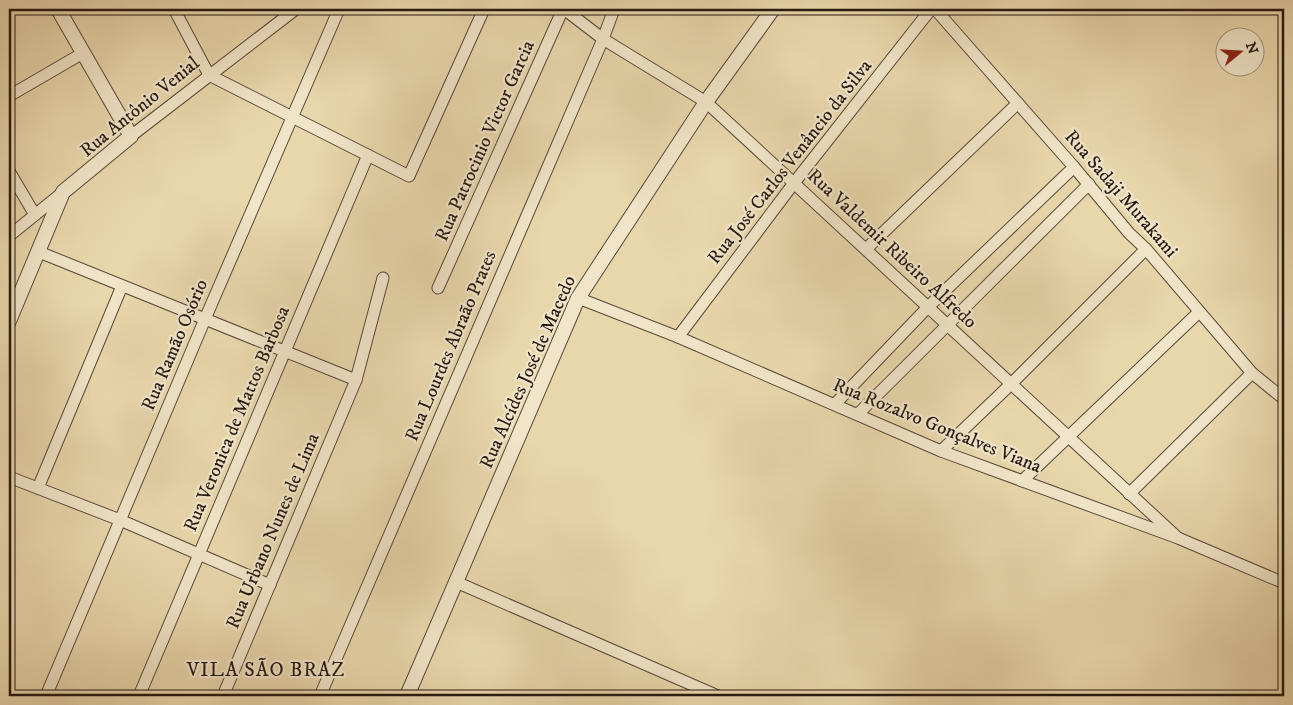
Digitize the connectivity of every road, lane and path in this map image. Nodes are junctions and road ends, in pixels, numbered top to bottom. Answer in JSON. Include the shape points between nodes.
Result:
{"nodes":[{"id":1,"x":58,"y":9,"type":"edge"},
{"id":2,"x":174,"y":9,"type":"edge"},
{"id":3,"x":296,"y":9,"type":"edge"},
{"id":4,"x":339,"y":9,"type":"edge"},
{"id":5,"x":484,"y":9,"type":"edge"},
{"id":6,"x":564,"y":9,"type":"edge"},
{"id":7,"x":614,"y":9,"type":"edge"},
{"id":8,"x":772,"y":9,"type":"edge"},
{"id":9,"x":931,"y":9,"type":"edge"},
{"id":10,"x":935,"y":9,"type":"edge"},
{"id":11,"x":603,"y":38,"type":"junction"},
{"id":12,"x":83,"y":53,"type":"junction"},
{"id":13,"x":209,"y":76,"type":"junction"},
{"id":14,"x":9,"y":96,"type":"edge"},
{"id":15,"x":706,"y":102,"type":"junction"},
{"id":16,"x":1018,"y":103,"type":"junction"},
{"id":17,"x":291,"y":117,"type":"junction"},
{"id":18,"x":131,"y":136,"type":"junction"},
{"id":19,"x":368,"y":155,"type":"junction"},
{"id":20,"x":1074,"y":167,"type":"junction"},
{"id":21,"x":9,"y":171,"type":"edge"},
{"id":22,"x":794,"y":183,"type":"junction"},
{"id":23,"x":1089,"y":184,"type":"junction"},
{"id":24,"x":63,"y":192,"type":"junction"},
{"id":25,"x":35,"y":215,"type":"junction"},
{"id":26,"x":9,"y":236,"type":"edge"},
{"id":27,"x":866,"y":249,"type":"junction"},
{"id":28,"x":1146,"y":249,"type":"junction"},
{"id":29,"x":38,"y":252,"type":"junction"},
{"id":30,"x":383,"y":278,"type":"dead end"},
{"id":31,"x":122,"y":286,"type":"junction"},
{"id":32,"x":438,"y":288,"type":"dead end"},
{"id":33,"x":578,"y":298,"type":"junction"},
{"id":34,"x":928,"y":307,"type":"junction"},
{"id":35,"x":1199,"y":312,"type":"junction"},
{"id":36,"x":205,"y":319,"type":"junction"},
{"id":37,"x":9,"y":321,"type":"edge"},
{"id":38,"x":947,"y":325,"type":"junction"},
{"id":39,"x":678,"y":337,"type":"junction"},
{"id":40,"x":285,"y":351,"type":"junction"},
{"id":41,"x":1252,"y":373,"type":"junction"},
{"id":42,"x":356,"y":380,"type":"junction"},
{"id":43,"x":1011,"y":384,"type":"junction"},
{"id":44,"x":1284,"y":399,"type":"edge"},
{"id":45,"x":835,"y":404,"type":"junction"},
{"id":46,"x":858,"y":414,"type":"junction"},
{"id":47,"x":1069,"y":438,"type":"junction"},
{"id":48,"x":941,"y":451,"type":"junction"},
{"id":49,"x":9,"y":477,"type":"edge"},
{"id":50,"x":1022,"y":481,"type":"junction"},
{"id":51,"x":38,"y":488,"type":"junction"},
{"id":52,"x":1129,"y":494,"type":"junction"},
{"id":53,"x":120,"y":520,"type":"junction"},
{"id":54,"x":1178,"y":538,"type":"junction"},
{"id":55,"x":199,"y":554,"type":"junction"},
{"id":56,"x":456,"y":582,"type":"junction"},
{"id":57,"x":1284,"y":583,"type":"edge"},
{"id":58,"x":270,"y":586,"type":"junction"},
{"id":59,"x":46,"y":696,"type":"edge"},
{"id":60,"x":139,"y":696,"type":"edge"},
{"id":61,"x":223,"y":696,"type":"edge"},
{"id":62,"x":320,"y":696,"type":"edge"},
{"id":63,"x":407,"y":696,"type":"edge"},
{"id":64,"x":718,"y":696,"type":"edge"}],
"edges":[{"from":1,"to":12,"type":"street"},
{"from":2,"to":13,"type":"street"},
{"from":3,"to":13,"type":"street","name":"Rua Antônio Venial"},
{"from":4,"to":17,"type":"street","name":"Rua Ramão Osório"},
{"from":5,"to":19,"type":"street","via":[[410,176]]},
{"from":6,"to":11,"type":"street","name":"Rua Valdemir Ribeiro Alfredo"},
{"from":6,"to":32,"type":"street","name":"Rua Patrocinio Victor Garcia"},
{"from":7,"to":11,"type":"street","name":"Rua Lourdes Abraão Prates"},
{"from":8,"to":15,"type":"street","name":"Rua Alcídes José de Macedo"},
{"from":9,"to":22,"type":"street","name":"Rua José Carlos Venâncio da Silva"},
{"from":10,"to":16,"type":"street","name":"Rua Sadaji Murakami"},
{"from":11,"to":15,"type":"street","name":"Rua Valdemir Ribeiro Alfredo"},
{"from":11,"to":62,"type":"street","name":"Rua Lourdes Abraão Prates"},
{"from":12,"to":14,"type":"street"},
{"from":12,"to":18,"type":"street"},
{"from":13,"to":17,"type":"street"},
{"from":13,"to":18,"type":"street","name":"Rua Antônio Venial"},
{"from":15,"to":22,"type":"street","name":"Rua Valdemir Ribeiro Alfredo"},
{"from":15,"to":33,"type":"street","name":"Rua Alcídes José de Macedo"},
{"from":16,"to":20,"type":"street","name":"Rua Sadaji Murakami"},
{"from":16,"to":27,"type":"street"},
{"from":17,"to":19,"type":"street"},
{"from":17,"to":36,"type":"street","name":"Rua Ramão Osório"},
{"from":18,"to":24,"type":"street","name":"Rua Antônio Venial"},
{"from":19,"to":40,"type":"street","name":"Rua Veronica de Mattos Barbosa"},
{"from":20,"to":23,"type":"street","name":"Rua Sadaji Murakami"},
{"from":20,"to":34,"type":"street"},
{"from":21,"to":25,"type":"street"},
{"from":22,"to":27,"type":"street","name":"Rua Valdemir Ribeiro Alfredo"},
{"from":22,"to":39,"type":"street","name":"Rua José Carlos Venâncio da Silva"},
{"from":23,"to":28,"type":"street","name":"Rua Sadaji Murakami"},
{"from":23,"to":38,"type":"street"},
{"from":24,"to":25,"type":"street","name":"Rua Antônio Venial"},
{"from":24,"to":29,"type":"street"},
{"from":25,"to":26,"type":"street","name":"Rua Antônio Venial"},
{"from":27,"to":34,"type":"street","name":"Rua Valdemir Ribeiro Alfredo"},
{"from":28,"to":35,"type":"street","name":"Rua Sadaji Murakami"},
{"from":28,"to":43,"type":"street"},
{"from":29,"to":31,"type":"street"},
{"from":29,"to":37,"type":"street"},
{"from":30,"to":42,"type":"street","name":"Rua Urbano Nunes de Lima"},
{"from":31,"to":36,"type":"street"},
{"from":31,"to":51,"type":"street"},
{"from":33,"to":39,"type":"street","name":"Rua Rozalvo Gonçalves Viana"},
{"from":33,"to":56,"type":"street","name":"Rua Alcídes José de Macedo"},
{"from":34,"to":38,"type":"street","name":"Rua Valdemir Ribeiro Alfredo"},
{"from":34,"to":45,"type":"street"},
{"from":35,"to":41,"type":"street","name":"Rua Sadaji Murakami"},
{"from":35,"to":47,"type":"street"},
{"from":36,"to":40,"type":"street"},
{"from":36,"to":53,"type":"street","name":"Rua Ramão Osório"},
{"from":38,"to":43,"type":"street","name":"Rua Valdemir Ribeiro Alfredo"},
{"from":38,"to":46,"type":"street"},
{"from":39,"to":45,"type":"street","name":"Rua Rozalvo Gonçalves Viana"},
{"from":40,"to":42,"type":"street"},
{"from":40,"to":55,"type":"street","name":"Rua Veronica de Mattos Barbosa"},
{"from":41,"to":44,"type":"street","name":"Rua Sadaji Murakami"},
{"from":41,"to":52,"type":"street"},
{"from":42,"to":58,"type":"street","name":"Rua Urbano Nunes de Lima"},
{"from":43,"to":47,"type":"street","name":"Rua Valdemir Ribeiro Alfredo"},
{"from":43,"to":48,"type":"street"},
{"from":45,"to":46,"type":"street","name":"Rua Rozalvo Gonçalves Viana"},
{"from":46,"to":48,"type":"street","name":"Rua Rozalvo Gonçalves Viana"},
{"from":47,"to":50,"type":"street"},
{"from":47,"to":52,"type":"street","name":"Rua Valdemir Ribeiro Alfredo"},
{"from":48,"to":50,"type":"street","name":"Rua Rozalvo Gonçalves Viana"},
{"from":49,"to":51,"type":"street"},
{"from":50,"to":54,"type":"street","name":"Rua Rozalvo Gonçalves Viana"},
{"from":51,"to":53,"type":"street"},
{"from":52,"to":54,"type":"street","name":"Rua Valdemir Ribeiro Alfredo"},
{"from":53,"to":55,"type":"street"},
{"from":53,"to":59,"type":"street","name":"Rua Ramão Osório"},
{"from":54,"to":57,"type":"street","name":"Rua Rozalvo Gonçalves Viana"},
{"from":55,"to":58,"type":"street"},
{"from":55,"to":60,"type":"street","name":"Rua Veronica de Mattos Barbosa"},
{"from":56,"to":63,"type":"street","name":"Rua Alcídes José de Macedo"},
{"from":56,"to":64,"type":"street"},
{"from":58,"to":61,"type":"street","name":"Rua Urbano Nunes de Lima"}]}
